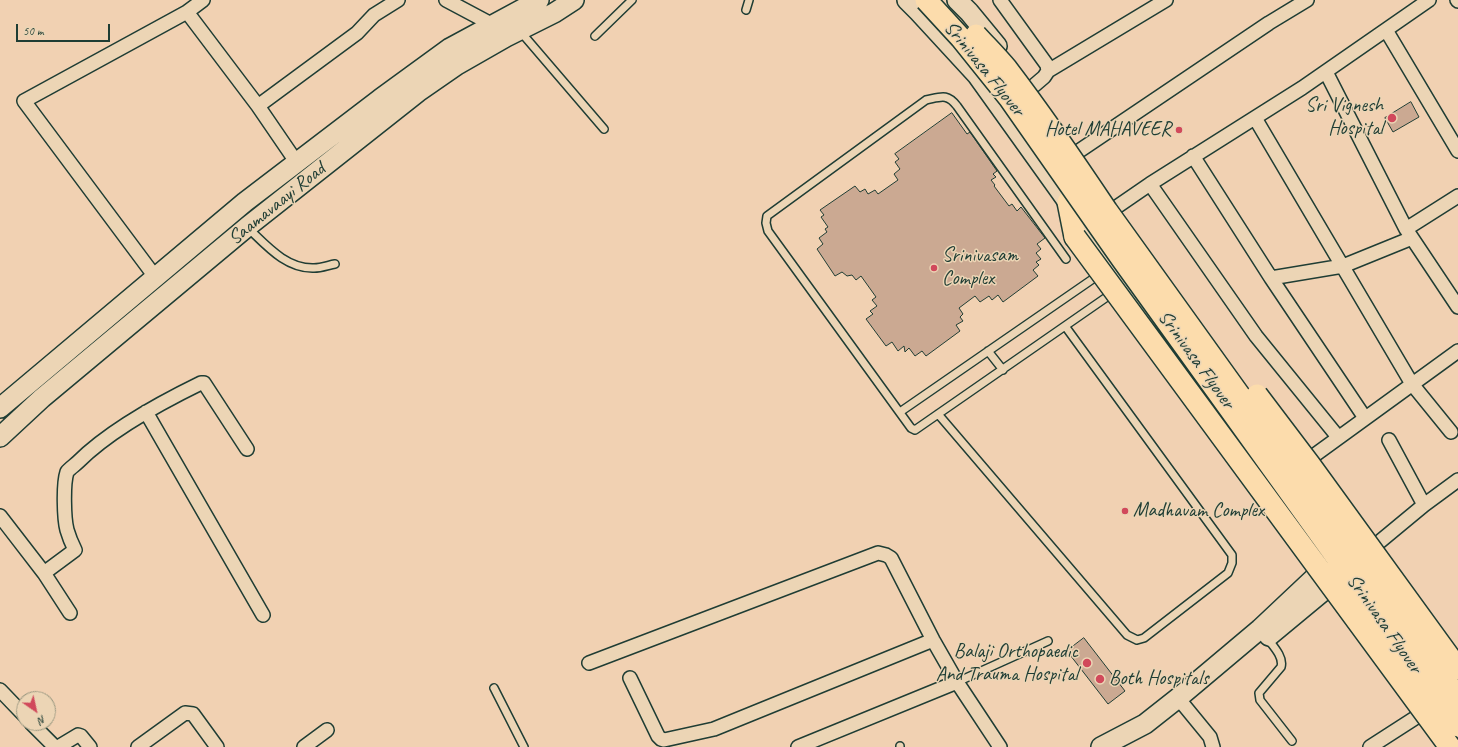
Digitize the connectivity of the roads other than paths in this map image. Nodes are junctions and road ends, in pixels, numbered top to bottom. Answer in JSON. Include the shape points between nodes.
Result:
{"nodes":[{"id":1,"x":203,"y":0,"type":"edge"},
{"id":2,"x":398,"y":0,"type":"edge"},
{"id":3,"x":446,"y":0,"type":"edge"},
{"id":4,"x":539,"y":0,"type":"edge"},
{"id":5,"x":574,"y":0,"type":"edge"},
{"id":6,"x":632,"y":0,"type":"edge"},
{"id":7,"x":749,"y":0,"type":"edge"},
{"id":8,"x":907,"y":0,"type":"edge"},
{"id":9,"x":926,"y":0,"type":"edge"},
{"id":10,"x":945,"y":0,"type":"edge"},
{"id":11,"x":957,"y":0,"type":"edge"},
{"id":12,"x":1000,"y":0,"type":"edge"},
{"id":13,"x":1166,"y":0,"type":"edge"},
{"id":14,"x":1307,"y":0,"type":"edge"},
{"id":15,"x":1429,"y":0,"type":"edge"},
{"id":16,"x":746,"y":10,"type":"dead end"},
{"id":17,"x":188,"y":12,"type":"junction"},
{"id":18,"x":493,"y":25,"type":"junction"},
{"id":19,"x":520,"y":30,"type":"junction"},
{"id":20,"x":1386,"y":30,"type":"junction"},
{"id":21,"x":594,"y":36,"type":"dead end"},
{"id":22,"x":1048,"y":71,"type":"junction"},
{"id":23,"x":1326,"y":72,"type":"junction"},
{"id":24,"x":1038,"y":97,"type":"junction"},
{"id":25,"x":258,"y":106,"type":"junction"},
{"id":26,"x":1255,"y":118,"type":"junction"},
{"id":27,"x":604,"y":129,"type":"dead end"},
{"id":28,"x":1079,"y":151,"type":"junction"},
{"id":29,"x":1458,"y":151,"type":"edge"},
{"id":30,"x":1193,"y":156,"type":"junction"},
{"id":31,"x":297,"y":163,"type":"junction"},
{"id":32,"x":1150,"y":184,"type":"junction"},
{"id":33,"x":1458,"y":196,"type":"edge"},
{"id":34,"x":1068,"y":202,"type":"junction"},
{"id":35,"x":1118,"y":206,"type":"junction"},
{"id":36,"x":247,"y":227,"type":"junction"},
{"id":37,"x":1409,"y":234,"type":"junction"},
{"id":38,"x":1066,"y":259,"type":"dead end"},
{"id":39,"x":336,"y":264,"type":"dead end"},
{"id":40,"x":1113,"y":265,"type":"junction"},
{"id":41,"x":1343,"y":266,"type":"junction"},
{"id":42,"x":156,"y":278,"type":"junction"},
{"id":43,"x":1271,"y":278,"type":"junction"},
{"id":44,"x":1126,"y":284,"type":"junction"},
{"id":45,"x":1458,"y":306,"type":"edge"},
{"id":46,"x":1065,"y":326,"type":"junction"},
{"id":47,"x":988,"y":351,"type":"junction"},
{"id":48,"x":1458,"y":351,"type":"edge"},
{"id":49,"x":1003,"y":370,"type":"junction"},
{"id":50,"x":1412,"y":384,"type":"junction"},
{"id":51,"x":1,"y":404,"type":"edge"},
{"id":52,"x":146,"y":412,"type":"junction"},
{"id":53,"x":900,"y":412,"type":"junction"},
{"id":54,"x":938,"y":414,"type":"junction"},
{"id":55,"x":1365,"y":418,"type":"junction"},
{"id":56,"x":18,"y":420,"type":"junction"},
{"id":57,"x":1451,"y":432,"type":"dead end"},
{"id":58,"x":0,"y":437,"type":"edge"},
{"id":59,"x":1338,"y":437,"type":"junction"},
{"id":60,"x":1389,"y":440,"type":"dead end"},
{"id":61,"x":247,"y":449,"type":"dead end"},
{"id":62,"x":1298,"y":468,"type":"junction"},
{"id":63,"x":1458,"y":480,"type":"edge"},
{"id":64,"x":1424,"y":505,"type":"junction"},
{"id":65,"x":0,"y":516,"type":"edge"},
{"id":66,"x":1363,"y":555,"type":"junction"},
{"id":67,"x":1334,"y":571,"type":"junction"},
{"id":68,"x":44,"y":573,"type":"junction"},
{"id":69,"x":70,"y":613,"type":"dead end"},
{"id":70,"x":263,"y":615,"type":"dead end"},
{"id":71,"x":1267,"y":638,"type":"junction"},
{"id":72,"x":933,"y":640,"type":"junction"},
{"id":73,"x":1048,"y":641,"type":"dead end"},
{"id":74,"x":589,"y":663,"type":"dead end"},
{"id":75,"x":1458,"y":669,"type":"edge"},
{"id":76,"x":630,"y":678,"type":"dead end"},
{"id":77,"x":957,"y":682,"type":"junction"},
{"id":78,"x":1458,"y":684,"type":"edge"},
{"id":79,"x":494,"y":688,"type":"dead end"},
{"id":80,"x":0,"y":690,"type":"edge"},
{"id":81,"x":1458,"y":691,"type":"edge"},
{"id":82,"x":1458,"y":698,"type":"edge"},
{"id":83,"x":1182,"y":702,"type":"junction"},
{"id":84,"x":1458,"y":705,"type":"edge"},
{"id":85,"x":16,"y":707,"type":"edge"},
{"id":86,"x":1433,"y":714,"type":"junction"},
{"id":87,"x":1458,"y":726,"type":"edge"},
{"id":88,"x":326,"y":730,"type":"dead end"},
{"id":89,"x":39,"y":731,"type":"edge"},
{"id":90,"x":1292,"y":741,"type":"dead end"},
{"id":91,"x":1213,"y":746,"type":"edge"},
{"id":92,"x":90,"y":747,"type":"edge"},
{"id":93,"x":138,"y":747,"type":"edge"},
{"id":94,"x":217,"y":747,"type":"edge"},
{"id":95,"x":304,"y":747,"type":"edge"},
{"id":96,"x":524,"y":747,"type":"edge"},
{"id":97,"x":798,"y":747,"type":"edge"},
{"id":98,"x":1000,"y":747,"type":"edge"},
{"id":99,"x":1101,"y":747,"type":"edge"},
{"id":100,"x":1123,"y":747,"type":"edge"},
{"id":101,"x":1370,"y":747,"type":"edge"},
{"id":102,"x":1450,"y":747,"type":"edge"},
{"id":103,"x":1458,"y":747,"type":"edge"}],
"edges":[{"from":1,"to":17,"type":"street"},
{"from":2,"to":25,"type":"street","via":[[374,15],[357,33]]},
{"from":3,"to":18,"type":"street"},
{"from":4,"to":18,"type":"street","name":"Saamavaayi Road"},
{"from":5,"to":19,"type":"street","name":"Saamavaayi Road"},
{"from":6,"to":21,"type":"lane"},
{"from":7,"to":16,"type":"lane"},
{"from":8,"to":34,"type":"street","via":[[977,75]]},
{"from":9,"to":87,"type":"main road","name":"Srinivasa Flyover","bridge":true,"via":[[961,38],[1010,99]]},
{"from":10,"to":82,"type":"main road","name":"Srinivasa Flyover","bridge":true,"via":[[1011,75]]},
{"from":11,"to":24,"type":"street"},
{"from":12,"to":22,"type":"street","via":[[1047,65]]},
{"from":13,"to":22,"type":"street"},
{"from":14,"to":28,"type":"street"},
{"from":15,"to":20,"type":"street"},
{"from":17,"to":25,"type":"street"},
{"from":17,"to":42,"type":"street","via":[[24,101]]},
{"from":18,"to":31,"type":"street","name":"Saamavaayi Road","via":[[450,48]]},
{"from":19,"to":27,"type":"lane"},
{"from":19,"to":36,"type":"street","name":"Saamavaayi Road","via":[[457,65],[418,92]]},
{"from":20,"to":23,"type":"street"},
{"from":20,"to":29,"type":"street"},
{"from":22,"to":24,"type":"street"},
{"from":23,"to":26,"type":"street"},
{"from":23,"to":37,"type":"street"},
{"from":24,"to":28,"type":"main road"},
{"from":24,"to":62,"type":"street","via":[[1152,265]]},
{"from":25,"to":31,"type":"street"},
{"from":26,"to":30,"type":"street"},
{"from":26,"to":41,"type":"street"},
{"from":28,"to":35,"type":"main road"},
{"from":30,"to":32,"type":"street"},
{"from":30,"to":43,"type":"street"},
{"from":31,"to":42,"type":"street","name":"Saamavaayi Road","via":[[246,202]]},
{"from":32,"to":35,"type":"street"},
{"from":32,"to":59,"type":"street","via":[[1256,336]]},
{"from":33,"to":37,"type":"street"},
{"from":34,"to":40,"type":"street"},
{"from":34,"to":102,"type":"main road","bridge":true,"via":[[1075,237]]},
{"from":35,"to":75,"type":"main road","bridge":true},
{"from":36,"to":39,"type":"lane","via":[[282,259],[298,266],[314,268]]},
{"from":36,"to":56,"type":"street","name":"Saamavaayi Road"},
{"from":37,"to":41,"type":"street"},
{"from":37,"to":45,"type":"street"},
{"from":38,"to":53,"type":"lane","via":[[958,106],[952,99],[944,96],[926,100],[767,216],[768,231]]},
{"from":40,"to":44,"type":"street"},
{"from":40,"to":47,"type":"lane"},
{"from":41,"to":43,"type":"street"},
{"from":41,"to":50,"type":"street"},
{"from":42,"to":51,"type":"street","name":"Saamavaayi Road"},
{"from":43,"to":55,"type":"street"},
{"from":44,"to":46,"type":"lane"},
{"from":44,"to":67,"type":"street","via":[[1184,368]]},
{"from":46,"to":49,"type":"lane"},
{"from":46,"to":54,"type":"lane","via":[[1232,555],[1228,573],[1144,638],[1137,640],[1127,635]]},
{"from":47,"to":49,"type":"lane"},
{"from":47,"to":53,"type":"lane"},
{"from":48,"to":50,"type":"street"},
{"from":49,"to":54,"type":"lane"},
{"from":50,"to":55,"type":"street"},
{"from":50,"to":57,"type":"street"},
{"from":51,"to":56,"type":"street"},
{"from":52,"to":61,"type":"street","via":[[204,383]]},
{"from":52,"to":68,"type":"street","via":[[91,448],[67,472],[65,510],[67,529],[75,550]]},
{"from":52,"to":70,"type":"street"},
{"from":53,"to":54,"type":"lane","via":[[915,430]]},
{"from":55,"to":59,"type":"street"},
{"from":56,"to":58,"type":"street","name":"Saamavaayi Road"},
{"from":59,"to":62,"type":"street"},
{"from":60,"to":64,"type":"street"},
{"from":62,"to":66,"type":"street"},
{"from":63,"to":64,"type":"street"},
{"from":64,"to":66,"type":"street"},
{"from":65,"to":68,"type":"street"},
{"from":66,"to":78,"type":"street"},
{"from":67,"to":71,"type":"street"},
{"from":67,"to":83,"type":"street","via":[[1260,629]]},
{"from":67,"to":86,"type":"street"},
{"from":68,"to":69,"type":"street"},
{"from":71,"to":83,"type":"street"},
{"from":71,"to":90,"type":"lane","via":[[1282,663],[1259,693],[1259,697]]},
{"from":72,"to":74,"type":"street","via":[[892,558],[878,553]]},
{"from":72,"to":76,"type":"street","via":[[714,729],[664,740],[658,736]]},
{"from":72,"to":77,"type":"street"},
{"from":73,"to":77,"type":"lane"},
{"from":77,"to":97,"type":"street"},
{"from":77,"to":98,"type":"street"},
{"from":79,"to":96,"type":"lane"},
{"from":80,"to":85,"type":"street"},
{"from":81,"to":86,"type":"street"},
{"from":83,"to":91,"type":"street","via":[[1210,737]]},
{"from":83,"to":99,"type":"street"},
{"from":83,"to":100,"type":"street","via":[[1140,737]]},
{"from":84,"to":86,"type":"street"},
{"from":86,"to":101,"type":"street"},
{"from":86,"to":103,"type":"street"},
{"from":88,"to":95,"type":"street"},
{"from":89,"to":92,"type":"street","via":[[54,746],[58,747],[78,735]]},
{"from":93,"to":94,"type":"street","via":[[189,712]]}]}
